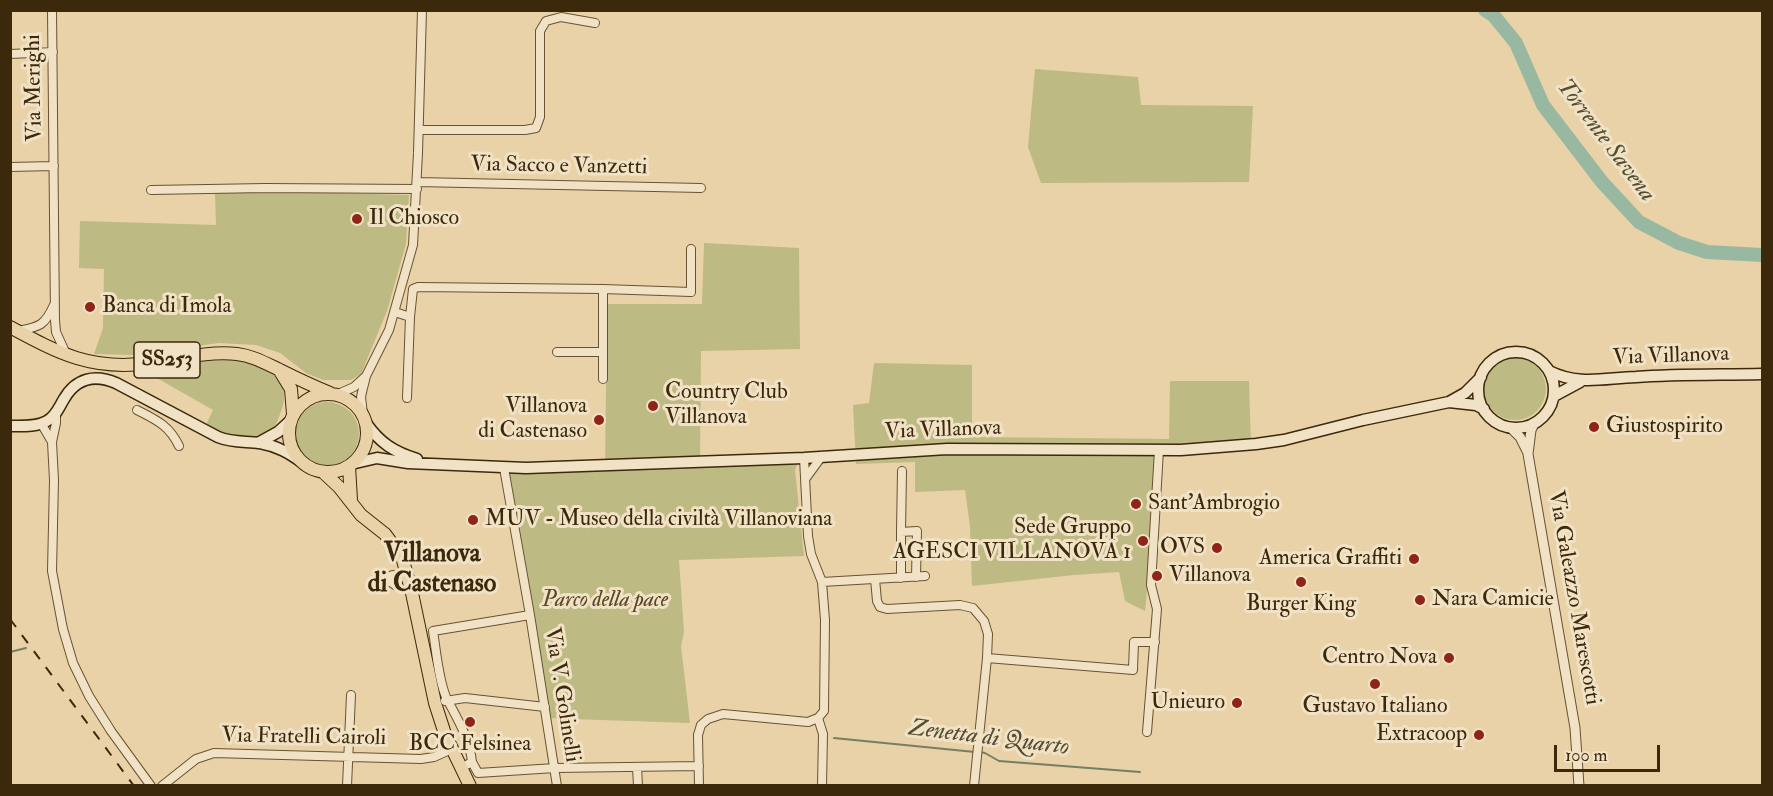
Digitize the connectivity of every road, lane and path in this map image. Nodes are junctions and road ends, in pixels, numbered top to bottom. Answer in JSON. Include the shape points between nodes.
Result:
{"nodes":[{"id":1,"x":52,"y":10,"type":"edge"},
{"id":2,"x":422,"y":10,"type":"edge"},
{"id":3,"x":595,"y":22,"type":"dead end"},
{"id":4,"x":53,"y":52,"type":"junction"},
{"id":5,"x":10,"y":54,"type":"edge"},
{"id":6,"x":418,"y":130,"type":"junction"},
{"id":7,"x":54,"y":166,"type":"junction"},
{"id":8,"x":10,"y":167,"type":"edge"},
{"id":9,"x":417,"y":186,"type":"junction"},
{"id":10,"x":701,"y":188,"type":"dead end"},
{"id":11,"x":151,"y":190,"type":"dead end"},
{"id":12,"x":692,"y":249,"type":"dead end"},
{"id":13,"x":603,"y":289,"type":"junction"},
{"id":14,"x":55,"y":303,"type":"junction"},
{"id":15,"x":395,"y":312,"type":"junction"},
{"id":16,"x":410,"y":317,"type":"junction"},
{"id":17,"x":14,"y":329,"type":"edge"},
{"id":18,"x":557,"y":352,"type":"dead end"},
{"id":19,"x":603,"y":352,"type":"junction"},
{"id":20,"x":66,"y":354,"type":"junction"},
{"id":21,"x":280,"y":371,"type":"junction"},
{"id":22,"x":1549,"y":371,"type":"junction"},
{"id":23,"x":1762,"y":374,"type":"edge"},
{"id":24,"x":366,"y":376,"type":"junction"},
{"id":25,"x":1481,"y":377,"type":"junction"},
{"id":26,"x":603,"y":379,"type":"dead end"},
{"id":27,"x":1582,"y":381,"type":"junction"},
{"id":28,"x":334,"y":394,"type":"junction"},
{"id":29,"x":1554,"y":396,"type":"junction"},
{"id":30,"x":407,"y":398,"type":"dead end"},
{"id":31,"x":1449,"y":402,"type":"junction"},
{"id":32,"x":159,"y":406,"type":"junction"},
{"id":33,"x":1484,"y":409,"type":"junction"},
{"id":34,"x":137,"y":410,"type":"dead end"},
{"id":35,"x":56,"y":412,"type":"junction"},
{"id":36,"x":291,"y":418,"type":"junction"},
{"id":37,"x":364,"y":418,"type":"junction"},
{"id":38,"x":153,"y":419,"type":"junction"},
{"id":39,"x":41,"y":423,"type":"junction"},
{"id":40,"x":1534,"y":424,"type":"junction"},
{"id":41,"x":10,"y":426,"type":"edge"},
{"id":42,"x":1511,"y":428,"type":"junction"},
{"id":43,"x":52,"y":442,"type":"junction"},
{"id":44,"x":258,"y":443,"type":"junction"},
{"id":45,"x":179,"y":446,"type":"dead end"},
{"id":46,"x":1158,"y":450,"type":"junction"},
{"id":47,"x":1528,"y":454,"type":"junction"},
{"id":48,"x":822,"y":456,"type":"junction"},
{"id":49,"x":804,"y":458,"type":"junction"},
{"id":50,"x":303,"y":463,"type":"junction"},
{"id":51,"x":435,"y":463,"type":"junction"},
{"id":52,"x":350,"y":465,"type":"junction"},
{"id":53,"x":504,"y":468,"type":"junction"},
{"id":54,"x":902,"y":471,"type":"dead end"},
{"id":55,"x":323,"y":472,"type":"junction"},
{"id":56,"x":806,"y":479,"type":"junction"},
{"id":57,"x":351,"y":504,"type":"junction"},
{"id":58,"x":902,"y":532,"type":"junction"},
{"id":59,"x":901,"y":578,"type":"junction"},
{"id":60,"x":875,"y":579,"type":"junction"},
{"id":61,"x":822,"y":582,"type":"junction"},
{"id":62,"x":530,"y":615,"type":"junction"},
{"id":63,"x":1155,"y":642,"type":"junction"},
{"id":64,"x":987,"y":658,"type":"junction"},
{"id":65,"x":351,"y":694,"type":"dead end"},
{"id":66,"x":441,"y":702,"type":"junction"},
{"id":67,"x":545,"y":707,"type":"junction"},
{"id":68,"x":818,"y":718,"type":"junction"},
{"id":69,"x":1147,"y":732,"type":"dead end"},
{"id":70,"x":452,"y":749,"type":"junction"},
{"id":71,"x":348,"y":758,"type":"junction"},
{"id":72,"x":467,"y":765,"type":"junction"},
{"id":73,"x":699,"y":766,"type":"junction"},
{"id":74,"x":637,"y":767,"type":"junction"},
{"id":75,"x":555,"y":768,"type":"junction"},
{"id":76,"x":151,"y":786,"type":"edge"},
{"id":77,"x":162,"y":786,"type":"edge"},
{"id":78,"x":347,"y":786,"type":"edge"},
{"id":79,"x":470,"y":786,"type":"edge"},
{"id":80,"x":557,"y":786,"type":"edge"},
{"id":81,"x":638,"y":786,"type":"edge"},
{"id":82,"x":699,"y":786,"type":"edge"},
{"id":83,"x":822,"y":786,"type":"edge"},
{"id":84,"x":974,"y":786,"type":"edge"},
{"id":85,"x":1580,"y":786,"type":"edge"}],
"edges":[{"from":1,"to":4,"type":"street","name":"Via Merighi"},
{"from":2,"to":6,"type":"street"},
{"from":3,"to":6,"type":"street","via":[[561,17],[546,21],[540,31],[540,117],[536,128]]},
{"from":4,"to":5,"type":"street"},
{"from":4,"to":7,"type":"street","name":"Via Merighi"},
{"from":6,"to":9,"type":"street"},
{"from":7,"to":8,"type":"street","name":"Via Merighi"},
{"from":7,"to":14,"type":"street","name":"Via Merighi"},
{"from":9,"to":10,"type":"street","name":"Via Sacco e Vanzetti"},
{"from":9,"to":11,"type":"street","name":"Via Sacco e Vanzetti"},
{"from":9,"to":15,"type":"street","via":[[413,245]]},
{"from":12,"to":13,"type":"street","via":[[691,292]]},
{"from":13,"to":16,"type":"street","via":[[418,287],[413,289]]},
{"from":13,"to":19,"type":"street"},
{"from":14,"to":17,"type":"street","via":[[43,324],[33,329]]},
{"from":14,"to":20,"type":"street","name":"Via Merighi","via":[[56,332]]},
{"from":15,"to":16,"type":"street"},
{"from":15,"to":24,"type":"street"},
{"from":16,"to":30,"type":"street"},
{"from":17,"to":20,"type":"main road","number":"SS253"},
{"from":18,"to":19,"type":"street"},
{"from":19,"to":26,"type":"street"},
{"from":20,"to":21,"type":"main road","number":"SS253","via":[[93,364],[117,365],[212,353],[234,354],[263,361]]},
{"from":21,"to":28,"type":"main road","number":"SS253"},
{"from":21,"to":36,"type":"main road","via":[[291,389]]},
{"from":22,"to":25,"type":"main road","via":[[1534,356],[1513,352],[1493,360]]},
{"from":22,"to":27,"type":"main road","name":"Via Villanova"},
{"from":22,"to":29,"type":"main road"},
{"from":23,"to":27,"type":"main road","name":"Via Villanova"},
{"from":24,"to":28,"type":"street","via":[[354,387]]},
{"from":24,"to":37,"type":"street","via":[[361,397]]},
{"from":25,"to":31,"type":"main road","name":"Via Villanova"},
{"from":25,"to":33,"type":"main road","via":[[1479,399]]},
{"from":27,"to":29,"type":"main road","name":"Via Villanova"},
{"from":28,"to":36,"type":"main road","via":[[308,398]]},
{"from":28,"to":37,"type":"main road","number":"SS253","via":[[348,399]]},
{"from":29,"to":40,"type":"main road","via":[[1547,412]]},
{"from":31,"to":33,"type":"main road","name":"Via Villanova"},
{"from":31,"to":46,"type":"main road","name":"Via Villanova","via":[[1266,443]]},
{"from":32,"to":35,"type":"main road","via":[[107,379],[93,378],[69,391]]},
{"from":32,"to":38,"type":"street"},
{"from":32,"to":44,"type":"main road","via":[[218,438]]},
{"from":33,"to":42,"type":"main road","via":[[1491,418]]},
{"from":34,"to":38,"type":"street"},
{"from":35,"to":39,"type":"main road"},
{"from":35,"to":43,"type":"street"},
{"from":36,"to":44,"type":"main road","via":[[278,432]]},
{"from":36,"to":50,"type":"main road","via":[[289,440]]},
{"from":37,"to":51,"type":"main road","name":"Via Villanova","via":[[388,448]]},
{"from":37,"to":52,"type":"main road","via":[[366,441]]},
{"from":38,"to":45,"type":"street","via":[[173,433]]},
{"from":39,"to":41,"type":"main road"},
{"from":39,"to":43,"type":"street"},
{"from":40,"to":42,"type":"main road"},
{"from":40,"to":47,"type":"street","name":"Via Galeazzo Marescotti"},
{"from":42,"to":47,"type":"street","name":"Via Galeazzo Marescotti"},
{"from":43,"to":76,"type":"street","via":[[52,571],[69,649],[80,680],[100,715]]},
{"from":44,"to":50,"type":"main road","via":[[281,449]]},
{"from":46,"to":48,"type":"main road","name":"Via Villanova","via":[[992,447]]},
{"from":46,"to":63,"type":"street","via":[[1150,585],[1157,609]]},
{"from":47,"to":85,"type":"street","name":"Via Galeazzo Marescotti","via":[[1575,728]]},
{"from":48,"to":49,"type":"main road","name":"Via Villanova"},
{"from":48,"to":56,"type":"street"},
{"from":49,"to":53,"type":"main road","name":"Via Villanova"},
{"from":49,"to":56,"type":"street"},
{"from":50,"to":55,"type":"main road"},
{"from":51,"to":52,"type":"main road","name":"Via Villanova","via":[[377,458]]},
{"from":51,"to":53,"type":"main road","name":"Via Villanova"},
{"from":52,"to":55,"type":"main road"},
{"from":52,"to":57,"type":"main road"},
{"from":53,"to":62,"type":"street","name":"Via V. Golinelli"},
{"from":54,"to":58,"type":"street"},
{"from":55,"to":57,"type":"main road"},
{"from":56,"to":61,"type":"street","via":[[808,536]]},
{"from":57,"to":66,"type":"main road","via":[[385,534],[402,557],[403,577]]},
{"from":58,"to":59,"type":"street"},
{"from":58,"to":59,"type":"street","via":[[917,531],[920,577]]},
{"from":59,"to":60,"type":"street"},
{"from":60,"to":61,"type":"street"},
{"from":60,"to":64,"type":"street","via":[[880,608],[973,608],[984,621],[988,634]]},
{"from":61,"to":68,"type":"street","via":[[824,711]]},
{"from":62,"to":66,"type":"street","via":[[433,631]]},
{"from":62,"to":67,"type":"street","name":"Via V. Golinelli"},
{"from":63,"to":64,"type":"street","via":[[1134,642],[1133,670]]},
{"from":63,"to":69,"type":"street"},
{"from":64,"to":84,"type":"street"},
{"from":65,"to":71,"type":"street"},
{"from":66,"to":67,"type":"street","via":[[465,698]]},
{"from":66,"to":70,"type":"main road"},
{"from":66,"to":72,"type":"street","via":[[463,731]]},
{"from":67,"to":75,"type":"street","name":"Via V. Golinelli"},
{"from":68,"to":73,"type":"street","via":[[808,722],[723,714],[708,719],[698,735]]},
{"from":68,"to":83,"type":"street","via":[[823,734]]},
{"from":70,"to":71,"type":"street","name":"Via Fratelli Cairoli","via":[[421,759]]},
{"from":70,"to":72,"type":"main road"},
{"from":71,"to":77,"type":"street","name":"Via Fratelli Cairoli","via":[[214,753],[196,759]]},
{"from":71,"to":78,"type":"street"},
{"from":72,"to":75,"type":"street","via":[[478,773]]},
{"from":72,"to":79,"type":"main road"},
{"from":73,"to":74,"type":"street"},
{"from":73,"to":82,"type":"street"},
{"from":74,"to":75,"type":"street"},
{"from":74,"to":81,"type":"street"},
{"from":75,"to":80,"type":"street","name":"Via V. Golinelli"}]}
